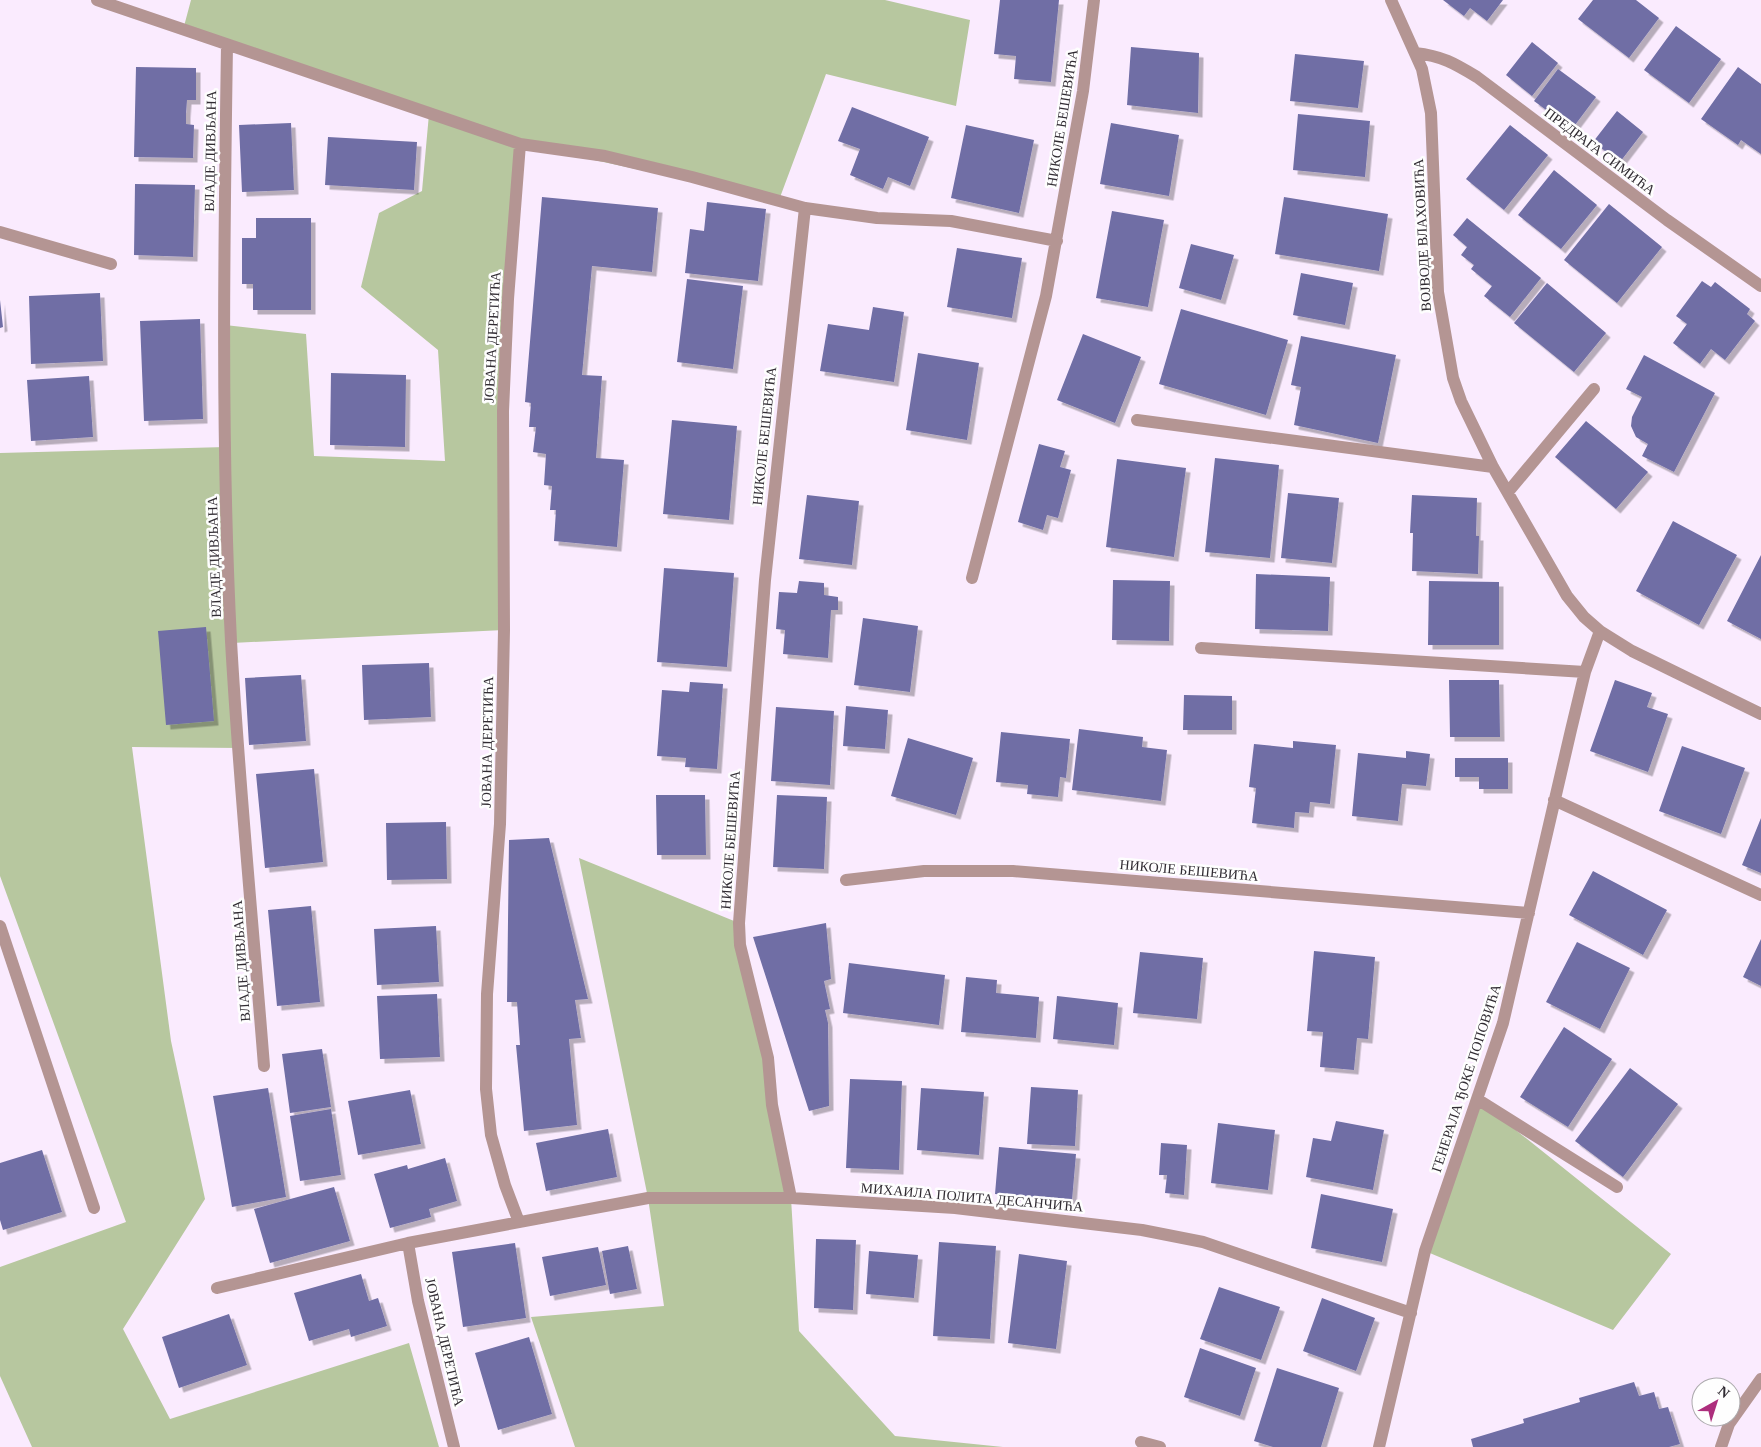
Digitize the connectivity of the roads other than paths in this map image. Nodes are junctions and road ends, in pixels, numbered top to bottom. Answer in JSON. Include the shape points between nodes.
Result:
{"nodes":[{"id":1,"x":97,"y":0,"type":"edge"},
{"id":2,"x":1094,"y":0,"type":"edge"},
{"id":3,"x":1392,"y":0,"type":"edge"},
{"id":4,"x":227,"y":45,"type":"junction"},
{"id":5,"x":1415,"y":53,"type":"junction"},
{"id":6,"x":520,"y":144,"type":"junction"},
{"id":7,"x":805,"y":208,"type":"junction"},
{"id":8,"x":0,"y":232,"type":"edge"},
{"id":9,"x":1057,"y":241,"type":"junction"},
{"id":10,"x":111,"y":264,"type":"dead end"},
{"id":11,"x":1761,"y":286,"type":"edge"},
{"id":12,"x":1594,"y":389,"type":"dead end"},
{"id":13,"x":1137,"y":420,"type":"dead end"},
{"id":14,"x":1493,"y":467,"type":"junction"},
{"id":15,"x":1508,"y":492,"type":"junction"},
{"id":16,"x":972,"y":578,"type":"dead end"},
{"id":17,"x":1600,"y":631,"type":"junction"},
{"id":18,"x":1201,"y":648,"type":"dead end"},
{"id":19,"x":1586,"y":672,"type":"junction"},
{"id":20,"x":1761,"y":714,"type":"edge"},
{"id":21,"x":1554,"y":800,"type":"junction"},
{"id":22,"x":846,"y":880,"type":"dead end"},
{"id":23,"x":1761,"y":895,"type":"edge"},
{"id":24,"x":1529,"y":913,"type":"junction"},
{"id":25,"x":0,"y":926,"type":"edge"},
{"id":26,"x":264,"y":1066,"type":"dead end"},
{"id":27,"x":1477,"y":1099,"type":"junction"},
{"id":28,"x":1617,"y":1186,"type":"dead end"},
{"id":29,"x":791,"y":1198,"type":"junction"},
{"id":30,"x":94,"y":1208,"type":"dead end"},
{"id":31,"x":519,"y":1222,"type":"junction"},
{"id":32,"x":408,"y":1243,"type":"junction"},
{"id":33,"x":217,"y":1288,"type":"dead end"},
{"id":34,"x":1411,"y":1313,"type":"junction"},
{"id":35,"x":1761,"y":1379,"type":"edge"},
{"id":36,"x":1141,"y":1442,"type":"dead end"},
{"id":37,"x":454,"y":1447,"type":"edge"},
{"id":38,"x":1160,"y":1447,"type":"edge"},
{"id":39,"x":1379,"y":1447,"type":"edge"},
{"id":40,"x":1721,"y":1447,"type":"edge"}],
"edges":[{"from":1,"to":4,"type":"street"},
{"from":2,"to":9,"type":"street","name":"НИКОЛЕ БЕШЕВИЋА","via":[[1083,91]]},
{"from":3,"to":5,"type":"street","name":"ВОЈВОДЕ ВЛАХОВИЋА"},
{"from":4,"to":6,"type":"street"},
{"from":4,"to":26,"type":"street","name":"ВЛАДЕ ДИВЉАНА","via":[[225,326],[228,560]]},
{"from":5,"to":11,"type":"street","name":"ПРЕДРАГА СИМИЋА","via":[[1448,59],[1477,77],[1667,220]]},
{"from":5,"to":14,"type":"street","name":"ВОЈВОДЕ ВЛАХОВИЋА","via":[[1422,69],[1431,113],[1441,317],[1460,401]]},
{"from":6,"to":7,"type":"street","via":[[605,156]]},
{"from":6,"to":31,"type":"street","name":"ЈОВАНА ДЕРЕТИЋА","via":[[503,411],[504,630],[500,824],[487,994],[486,1089],[491,1135]]},
{"from":7,"to":9,"type":"street","via":[[878,218],[951,221]]},
{"from":7,"to":29,"type":"street","name":"НИКОЛЕ БЕШЕВИЋА","via":[[765,580],[739,922],[742,954],[768,1058],[772,1105]]},
{"from":8,"to":10,"type":"street"},
{"from":9,"to":16,"type":"street","name":"НИКОЛЕ БЕШЕВИЋА","via":[[1023,387]]},
{"from":12,"to":15,"type":"street"},
{"from":13,"to":14,"type":"street"},
{"from":14,"to":15,"type":"street","name":"ВОЈВОДЕ ВЛАХОВИЋА"},
{"from":15,"to":17,"type":"street","name":"ВОЈВОДЕ ВЛАХОВИЋА","via":[[1567,596]]},
{"from":17,"to":19,"type":"street","name":"ГЕНЕРАЛА ЂОКЕ ПОПОВИЋА"},
{"from":17,"to":20,"type":"street","name":"ВОЈВОДЕ ВЛАХОВИЋА","via":[[1646,658]]},
{"from":18,"to":19,"type":"street"},
{"from":19,"to":21,"type":"street","name":"ГЕНЕРАЛА ЂОКЕ ПОПОВИЋА"},
{"from":21,"to":23,"type":"street"},
{"from":21,"to":24,"type":"street","name":"ГЕНЕРАЛА ЂОКЕ ПОПОВИЋА"},
{"from":22,"to":24,"type":"street","name":"НИКОЛЕ БЕШЕВИЋА","via":[[924,870],[1013,871]]},
{"from":24,"to":27,"type":"street","name":"ГЕНЕРАЛА ЂОКЕ ПОПОВИЋА","via":[[1503,1024]]},
{"from":25,"to":30,"type":"street"},
{"from":27,"to":28,"type":"street"},
{"from":27,"to":34,"type":"street","name":"ГЕНЕРАЛА ЂОКЕ ПОПОВИЋА","via":[[1425,1251]]},
{"from":29,"to":31,"type":"street","name":"МИХАИЛА ПОЛИТА ДЕСАНЧИЋА","via":[[648,1198]]},
{"from":29,"to":34,"type":"street","name":"МИХАИЛА ПОЛИТА ДЕСАНЧИЋА","via":[[955,1208],[1142,1230],[1203,1242]]},
{"from":31,"to":32,"type":"street"},
{"from":32,"to":33,"type":"street"},
{"from":32,"to":37,"type":"street","name":"ЈОВАНА ДЕРЕТИЋА","via":[[418,1301]]},
{"from":34,"to":39,"type":"street","name":"ГЕНЕРАЛА ЂОКЕ ПОПОВИЋА"},
{"from":35,"to":40,"type":"street","via":[[1729,1424]]},
{"from":36,"to":38,"type":"street"}]}
